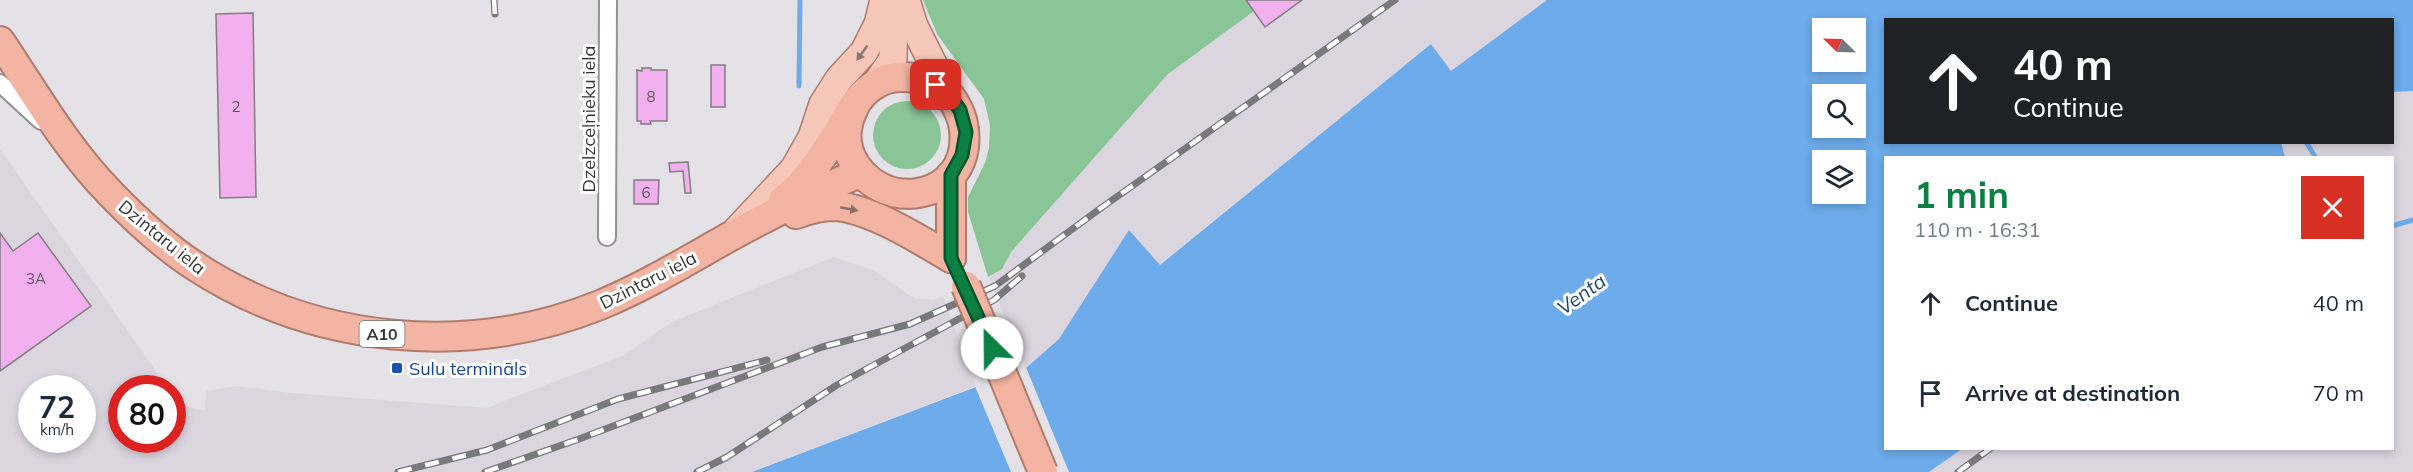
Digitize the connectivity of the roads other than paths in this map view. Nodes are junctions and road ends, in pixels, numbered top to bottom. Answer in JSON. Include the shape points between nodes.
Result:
{"nodes":[{"id":1,"x":608,"y":0,"type":"edge"},
{"id":2,"x":884,"y":0,"type":"edge"},
{"id":3,"x":894,"y":0,"type":"edge"},
{"id":4,"x":906,"y":0,"type":"edge"},
{"id":5,"x":0,"y":40,"type":"edge"},
{"id":6,"x":0,"y":83,"type":"edge"},
{"id":7,"x":876,"y":84,"type":"junction"},
{"id":8,"x":947,"y":92,"type":"junction"},
{"id":9,"x":856,"y":103,"type":"junction"},
{"id":10,"x":72,"y":149,"type":"junction"},
{"id":11,"x":859,"y":173,"type":"junction"},
{"id":12,"x":951,"y":175,"type":"junction"},
{"id":13,"x":892,"y":194,"type":"junction"},
{"id":14,"x":732,"y":236,"type":"junction"},
{"id":15,"x":607,"y":237,"type":"dead end"},
{"id":16,"x":951,"y":258,"type":"junction"},
{"id":17,"x":1043,"y":472,"type":"edge"}],
"edges":[{"from":1,"to":15,"type":"street","name":"Dzelzceļnieku iela"},
{"from":2,"to":14,"type":"main road","one_way":true,"via":[[878,24],[864,52],[839,79],[824,104],[794,169]]},
{"from":3,"to":7,"type":"main road","via":[[893,59]]},
{"from":4,"to":8,"type":"main road","via":[[914,26]]},
{"from":5,"to":10,"type":"highway","name":"Dzintaru iela","number":"A10"},
{"from":6,"to":10,"type":"street"},
{"from":7,"to":8,"type":"highway","number":"A10","via":[[900,76],[925,79]]},
{"from":7,"to":9,"type":"highway","number":"A10"},
{"from":8,"to":12,"type":"highway","via":[[960,110],[966,132],[962,155]]},
{"from":9,"to":11,"type":"highway","via":[[847,126],[848,151]]},
{"from":9,"to":14,"type":"highway","number":"A10","via":[[801,185]]},
{"from":10,"to":14,"type":"highway","name":"Dzintaru iela","number":"A10","via":[[142,225],[213,277],[294,314],[386,335],[468,337],[554,321],[643,286]]},
{"from":11,"to":13,"type":"highway"},
{"from":11,"to":14,"type":"highway","number":"A10"},
{"from":12,"to":13,"type":"highway","via":[[924,192]]},
{"from":12,"to":16,"type":"highway"},
{"from":13,"to":16,"type":"highway"},
{"from":14,"to":16,"type":"highway","one_way":true,"via":[[832,206],[857,211],[901,229]]},
{"from":16,"to":17,"type":"highway","bridge":true}]}
